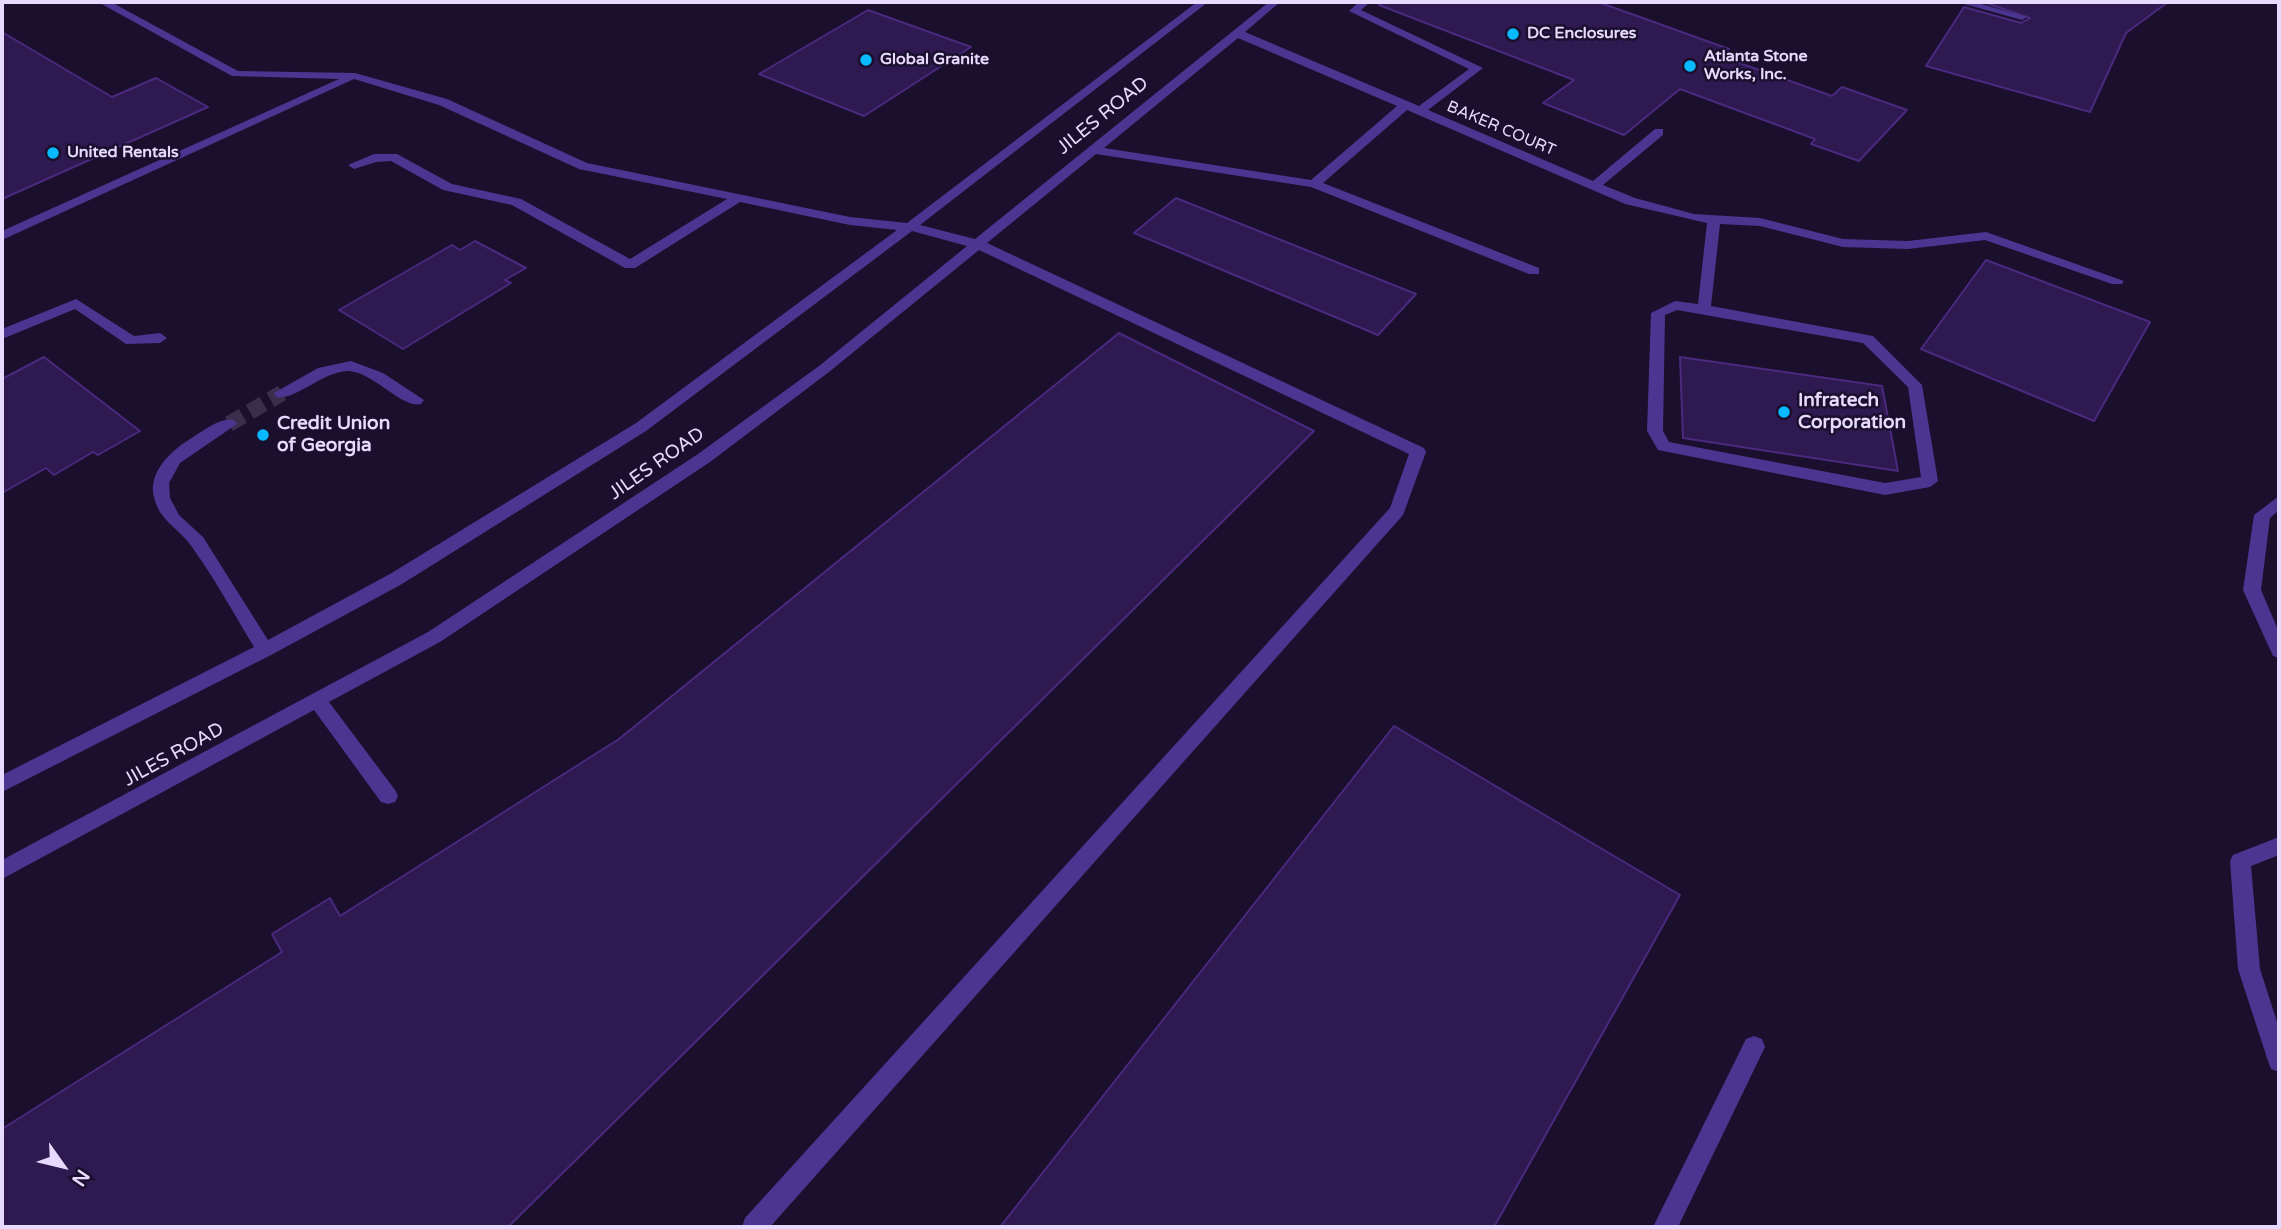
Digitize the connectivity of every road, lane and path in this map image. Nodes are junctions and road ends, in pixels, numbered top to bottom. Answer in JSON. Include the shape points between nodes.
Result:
{"nodes":[{"id":1,"x":103,"y":2,"type":"edge"},
{"id":2,"x":1203,"y":2,"type":"edge"},
{"id":3,"x":1275,"y":2,"type":"edge"},
{"id":4,"x":1365,"y":2,"type":"edge"},
{"id":5,"x":1962,"y":2,"type":"edge"},
{"id":6,"x":2022,"y":17,"type":"dead end"},
{"id":7,"x":1237,"y":33,"type":"junction"},
{"id":8,"x":355,"y":76,"type":"junction"},
{"id":9,"x":1405,"y":105,"type":"junction"},
{"id":10,"x":1420,"y":111,"type":"junction"},
{"id":11,"x":1659,"y":132,"type":"dead end"},
{"id":12,"x":1096,"y":150,"type":"junction"},
{"id":13,"x":354,"y":165,"type":"dead end"},
{"id":14,"x":1314,"y":184,"type":"junction"},
{"id":15,"x":1594,"y":186,"type":"junction"},
{"id":16,"x":737,"y":198,"type":"junction"},
{"id":17,"x":1714,"y":219,"type":"junction"},
{"id":18,"x":911,"y":226,"type":"junction"},
{"id":19,"x":2,"y":236,"type":"edge"},
{"id":20,"x":977,"y":244,"type":"junction"},
{"id":21,"x":1534,"y":271,"type":"dead end"},
{"id":22,"x":2117,"y":281,"type":"dead end"},
{"id":23,"x":1704,"y":309,"type":"junction"},
{"id":24,"x":2,"y":334,"type":"edge"},
{"id":25,"x":160,"y":338,"type":"dead end"},
{"id":26,"x":282,"y":393,"type":"tunnel mouth"},
{"id":27,"x":416,"y":400,"type":"dead end"},
{"id":28,"x":229,"y":424,"type":"tunnel mouth"},
{"id":29,"x":2279,"y":502,"type":"edge"},
{"id":30,"x":265,"y":650,"type":"junction"},
{"id":31,"x":2279,"y":651,"type":"edge"},
{"id":32,"x":318,"y":701,"type":"junction"},
{"id":33,"x":2,"y":784,"type":"edge"},
{"id":34,"x":388,"y":796,"type":"dead end"},
{"id":35,"x":2279,"y":846,"type":"edge"},
{"id":36,"x":2,"y":870,"type":"edge"},
{"id":37,"x":1754,"y":1047,"type":"dead end"},
{"id":38,"x":2279,"y":1061,"type":"edge"},
{"id":39,"x":754,"y":1227,"type":"edge"},
{"id":40,"x":1665,"y":1227,"type":"edge"}],
"edges":[{"from":1,"to":8,"type":"street","via":[[236,74]]},
{"from":2,"to":18,"type":"street","name":"JILES ROAD"},
{"from":3,"to":7,"type":"street","name":"JILES ROAD"},
{"from":4,"to":10,"type":"street","via":[[1354,11],[1477,68]]},
{"from":5,"to":6,"type":"street"},
{"from":7,"to":9,"type":"street","name":"BAKER COURT"},
{"from":7,"to":12,"type":"street","name":"JILES ROAD"},
{"from":8,"to":16,"type":"street","via":[[443,103],[583,166]]},
{"from":8,"to":19,"type":"street"},
{"from":9,"to":10,"type":"street","name":"BAKER COURT"},
{"from":9,"to":14,"type":"street"},
{"from":10,"to":15,"type":"street","name":"BAKER COURT"},
{"from":11,"to":15,"type":"street"},
{"from":12,"to":14,"type":"street"},
{"from":12,"to":20,"type":"street","name":"JILES ROAD"},
{"from":13,"to":16,"type":"street","via":[[393,158],[448,187],[516,202],[629,265]]},
{"from":14,"to":21,"type":"street"},
{"from":15,"to":17,"type":"street","name":"BAKER COURT","via":[[1630,201]]},
{"from":16,"to":18,"type":"street","via":[[850,221]]},
{"from":17,"to":22,"type":"street","name":"BAKER COURT","via":[[1760,222],[1843,243],[1908,245],[1986,236]]},
{"from":17,"to":23,"type":"street"},
{"from":18,"to":20,"type":"street"},
{"from":18,"to":30,"type":"street","name":"JILES ROAD","via":[[641,427],[396,579]]},
{"from":20,"to":32,"type":"street","name":"JILES ROAD","via":[[824,369],[704,457],[434,636]]},
{"from":20,"to":39,"type":"street","via":[[1418,452],[1396,511]]},
{"from":23,"to":23,"type":"street","via":[[1868,339],[1915,385],[1930,481],[1885,488],[1664,446],[1655,431],[1658,313],[1675,304]]},
{"from":24,"to":25,"type":"street","via":[[76,303],[131,341]]},
{"from":26,"to":27,"type":"street","via":[[327,368],[358,365]]},
{"from":28,"to":30,"type":"street","via":[[170,462],[161,478],[160,497],[171,518],[195,538]]},
{"from":29,"to":31,"type":"street","via":[[2262,515],[2252,590]]},
{"from":30,"to":33,"type":"street","name":"JILES ROAD"},
{"from":32,"to":34,"type":"street"},
{"from":32,"to":36,"type":"street","name":"JILES ROAD"},
{"from":35,"to":38,"type":"street","via":[[2239,861],[2249,969]]},
{"from":37,"to":40,"type":"street"}]}
